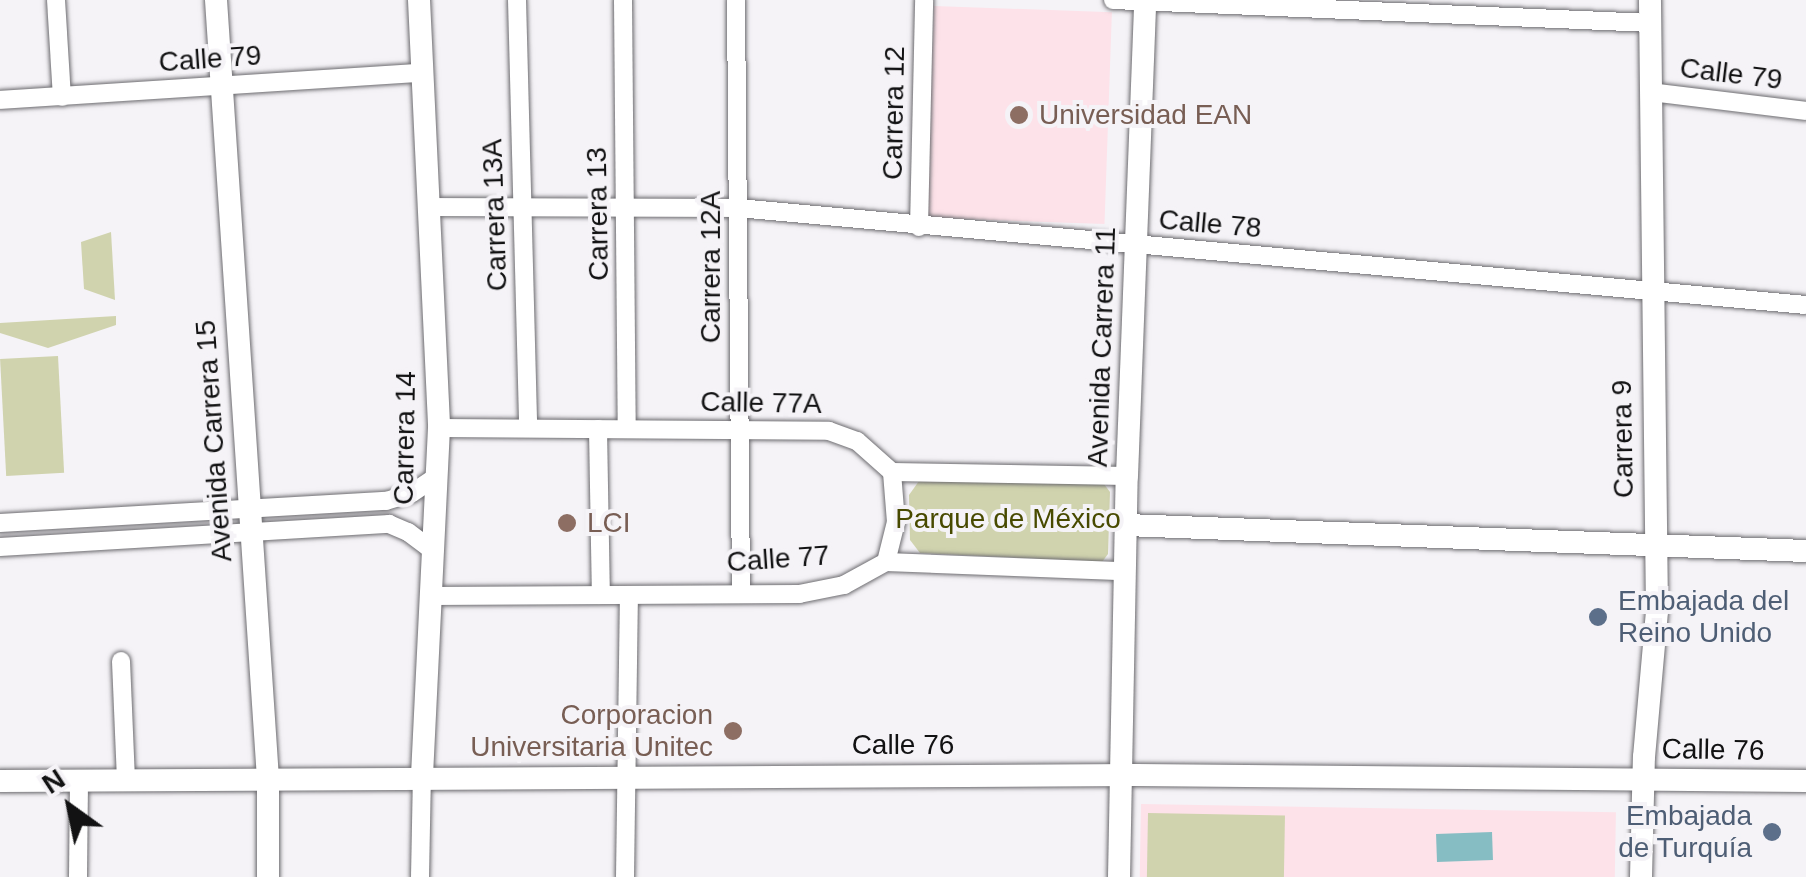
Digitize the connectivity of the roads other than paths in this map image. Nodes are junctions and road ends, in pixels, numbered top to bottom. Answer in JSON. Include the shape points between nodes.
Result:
{"nodes":[{"id":1,"x":56,"y":0,"type":"edge"},
{"id":2,"x":216,"y":0,"type":"edge"},
{"id":3,"x":420,"y":0,"type":"edge"},
{"id":4,"x":517,"y":0,"type":"edge"},
{"id":5,"x":622,"y":0,"type":"edge"},
{"id":6,"x":736,"y":0,"type":"edge"},
{"id":7,"x":924,"y":0,"type":"edge"},
{"id":8,"x":1112,"y":0,"type":"edge"},
{"id":9,"x":1145,"y":1,"type":"edge"},
{"id":10,"x":1650,"y":11,"type":"edge"},
{"id":11,"x":423,"y":73,"type":"junction"},
{"id":12,"x":221,"y":86,"type":"junction"},
{"id":13,"x":1650,"y":92,"type":"junction"},
{"id":14,"x":62,"y":97,"type":"junction"},
{"id":15,"x":0,"y":100,"type":"edge"},
{"id":16,"x":1806,"y":110,"type":"edge"},
{"id":17,"x":626,"y":204,"type":"junction"},
{"id":18,"x":429,"y":207,"type":"junction"},
{"id":19,"x":522,"y":207,"type":"junction"},
{"id":20,"x":738,"y":208,"type":"junction"},
{"id":21,"x":919,"y":226,"type":"junction"},
{"id":22,"x":1136,"y":244,"type":"junction"},
{"id":23,"x":1650,"y":290,"type":"junction"},
{"id":24,"x":1806,"y":304,"type":"edge"},
{"id":25,"x":439,"y":428,"type":"junction"},
{"id":26,"x":528,"y":428,"type":"junction"},
{"id":27,"x":598,"y":428,"type":"junction"},
{"id":28,"x":627,"y":428,"type":"junction"},
{"id":29,"x":740,"y":429,"type":"junction"},
{"id":30,"x":892,"y":472,"type":"junction"},
{"id":31,"x":437,"y":476,"type":"junction"},
{"id":32,"x":1127,"y":476,"type":"junction"},
{"id":33,"x":249,"y":508,"type":"junction"},
{"id":34,"x":0,"y":523,"type":"edge"},
{"id":35,"x":1126,"y":525,"type":"junction"},
{"id":36,"x":251,"y":532,"type":"junction"},
{"id":37,"x":1655,"y":546,"type":"junction"},
{"id":38,"x":0,"y":548,"type":"edge"},
{"id":39,"x":1806,"y":551,"type":"edge"},
{"id":40,"x":433,"y":552,"type":"junction"},
{"id":41,"x":886,"y":562,"type":"junction"},
{"id":42,"x":1124,"y":571,"type":"junction"},
{"id":43,"x":741,"y":594,"type":"junction"},
{"id":44,"x":601,"y":595,"type":"junction"},
{"id":45,"x":628,"y":595,"type":"junction"},
{"id":46,"x":430,"y":596,"type":"junction"},
{"id":47,"x":121,"y":661,"type":"dead end"},
{"id":48,"x":1121,"y":775,"type":"junction"},
{"id":49,"x":629,"y":776,"type":"junction"},
{"id":50,"x":422,"y":778,"type":"junction"},
{"id":51,"x":268,"y":779,"type":"junction"},
{"id":52,"x":1643,"y":779,"type":"junction"},
{"id":53,"x":126,"y":780,"type":"junction"},
{"id":54,"x":79,"y":781,"type":"junction"},
{"id":55,"x":1806,"y":781,"type":"edge"},
{"id":56,"x":0,"y":782,"type":"edge"},
{"id":57,"x":78,"y":877,"type":"edge"},
{"id":58,"x":268,"y":877,"type":"edge"},
{"id":59,"x":420,"y":877,"type":"edge"},
{"id":60,"x":625,"y":877,"type":"edge"},
{"id":61,"x":1119,"y":877,"type":"edge"},
{"id":62,"x":1641,"y":877,"type":"edge"}],
"edges":[{"from":1,"to":14,"type":"street"},
{"from":2,"to":12,"type":"main road","name":"Avenida Carrera 15"},
{"from":3,"to":11,"type":"main road","name":"Carrera 14"},
{"from":4,"to":19,"type":"street","name":"Carrera 13A"},
{"from":5,"to":17,"type":"street","name":"Carrera 13"},
{"from":6,"to":20,"type":"street","name":"Carrera 12A"},
{"from":7,"to":21,"type":"street","name":"Carrera 12"},
{"from":8,"to":9,"type":"street"},
{"from":9,"to":10,"type":"street"},
{"from":9,"to":22,"type":"main road","name":"Avenida Carrera 11"},
{"from":10,"to":13,"type":"main road","name":"Carrera 9"},
{"from":11,"to":12,"type":"street","name":"Calle 79"},
{"from":11,"to":18,"type":"main road","name":"Carrera 14"},
{"from":12,"to":14,"type":"street","name":"Calle 79"},
{"from":12,"to":33,"type":"main road","name":"Avenida Carrera 15"},
{"from":13,"to":16,"type":"street","name":"Calle 79"},
{"from":13,"to":23,"type":"main road","name":"Carrera 9"},
{"from":14,"to":15,"type":"street","name":"Calle 79"},
{"from":17,"to":19,"type":"street","name":"Calle 78"},
{"from":17,"to":20,"type":"street","name":"Calle 78"},
{"from":17,"to":28,"type":"street","name":"Carrera 13"},
{"from":18,"to":19,"type":"street","name":"Calle 78"},
{"from":18,"to":25,"type":"main road","name":"Carrera 14"},
{"from":19,"to":26,"type":"street","name":"Carrera 13A"},
{"from":20,"to":21,"type":"street","name":"Calle 78"},
{"from":20,"to":29,"type":"street","name":"Carrera 12A"},
{"from":21,"to":22,"type":"street","name":"Calle 78"},
{"from":22,"to":23,"type":"street","name":"Calle 78"},
{"from":22,"to":32,"type":"main road","name":"Avenida Carrera 11"},
{"from":23,"to":24,"type":"street","name":"Calle 78"},
{"from":23,"to":37,"type":"main road","name":"Carrera 9"},
{"from":25,"to":26,"type":"street","name":"Calle 77A"},
{"from":25,"to":31,"type":"main road","name":"Carrera 14"},
{"from":26,"to":27,"type":"street","name":"Calle 77A"},
{"from":27,"to":28,"type":"street","name":"Calle 77A"},
{"from":27,"to":44,"type":"street"},
{"from":28,"to":29,"type":"street","name":"Calle 77A"},
{"from":29,"to":30,"type":"street","name":"Calle 77A","via":[[840,432]]},
{"from":29,"to":43,"type":"street","name":"Carrera 12A"},
{"from":30,"to":32,"type":"street"},
{"from":30,"to":41,"type":"street","via":[[896,522]]},
{"from":31,"to":33,"type":"street","via":[[386,501]]},
{"from":31,"to":40,"type":"main road","name":"Carrera 14"},
{"from":32,"to":35,"type":"main road","name":"Avenida Carrera 11"},
{"from":33,"to":34,"type":"street"},
{"from":33,"to":36,"type":"main road","name":"Avenida Carrera 15"},
{"from":35,"to":37,"type":"main road"},
{"from":35,"to":42,"type":"main road","name":"Avenida Carrera 11"},
{"from":36,"to":38,"type":"street"},
{"from":36,"to":40,"type":"street","via":[[388,524]]},
{"from":36,"to":51,"type":"main road","name":"Avenida Carrera 15"},
{"from":37,"to":39,"type":"main road"},
{"from":37,"to":52,"type":"main road","name":"Carrera 9","via":[[1655,646]]},
{"from":40,"to":46,"type":"main road","name":"Carrera 14"},
{"from":41,"to":42,"type":"street"},
{"from":41,"to":43,"type":"street","name":"Calle 77","via":[[844,585],[800,594]]},
{"from":42,"to":48,"type":"main road","name":"Avenida Carrera 11"},
{"from":43,"to":45,"type":"street","name":"Calle 77"},
{"from":44,"to":45,"type":"street","name":"Calle 77"},
{"from":44,"to":46,"type":"street","name":"Calle 77"},
{"from":45,"to":49,"type":"street"},
{"from":46,"to":50,"type":"main road","name":"Carrera 14"},
{"from":47,"to":53,"type":"street"},
{"from":48,"to":49,"type":"main road","name":"Calle 76"},
{"from":48,"to":52,"type":"main road","name":"Calle 76"},
{"from":48,"to":61,"type":"main road","name":"Avenida Carrera 11"},
{"from":49,"to":50,"type":"main road","name":"Calle 76"},
{"from":49,"to":60,"type":"street"},
{"from":50,"to":51,"type":"main road","name":"Calle 76"},
{"from":50,"to":59,"type":"street","name":"Carrera 14"},
{"from":51,"to":53,"type":"main road","name":"Calle 76"},
{"from":51,"to":58,"type":"main road","name":"Avenida Carrera 15"},
{"from":52,"to":55,"type":"main road","name":"Calle 76"},
{"from":52,"to":62,"type":"main road","name":"Carrera 9"},
{"from":53,"to":54,"type":"main road","name":"Calle 76"},
{"from":54,"to":56,"type":"main road","name":"Calle 76"},
{"from":54,"to":57,"type":"street"}]}
